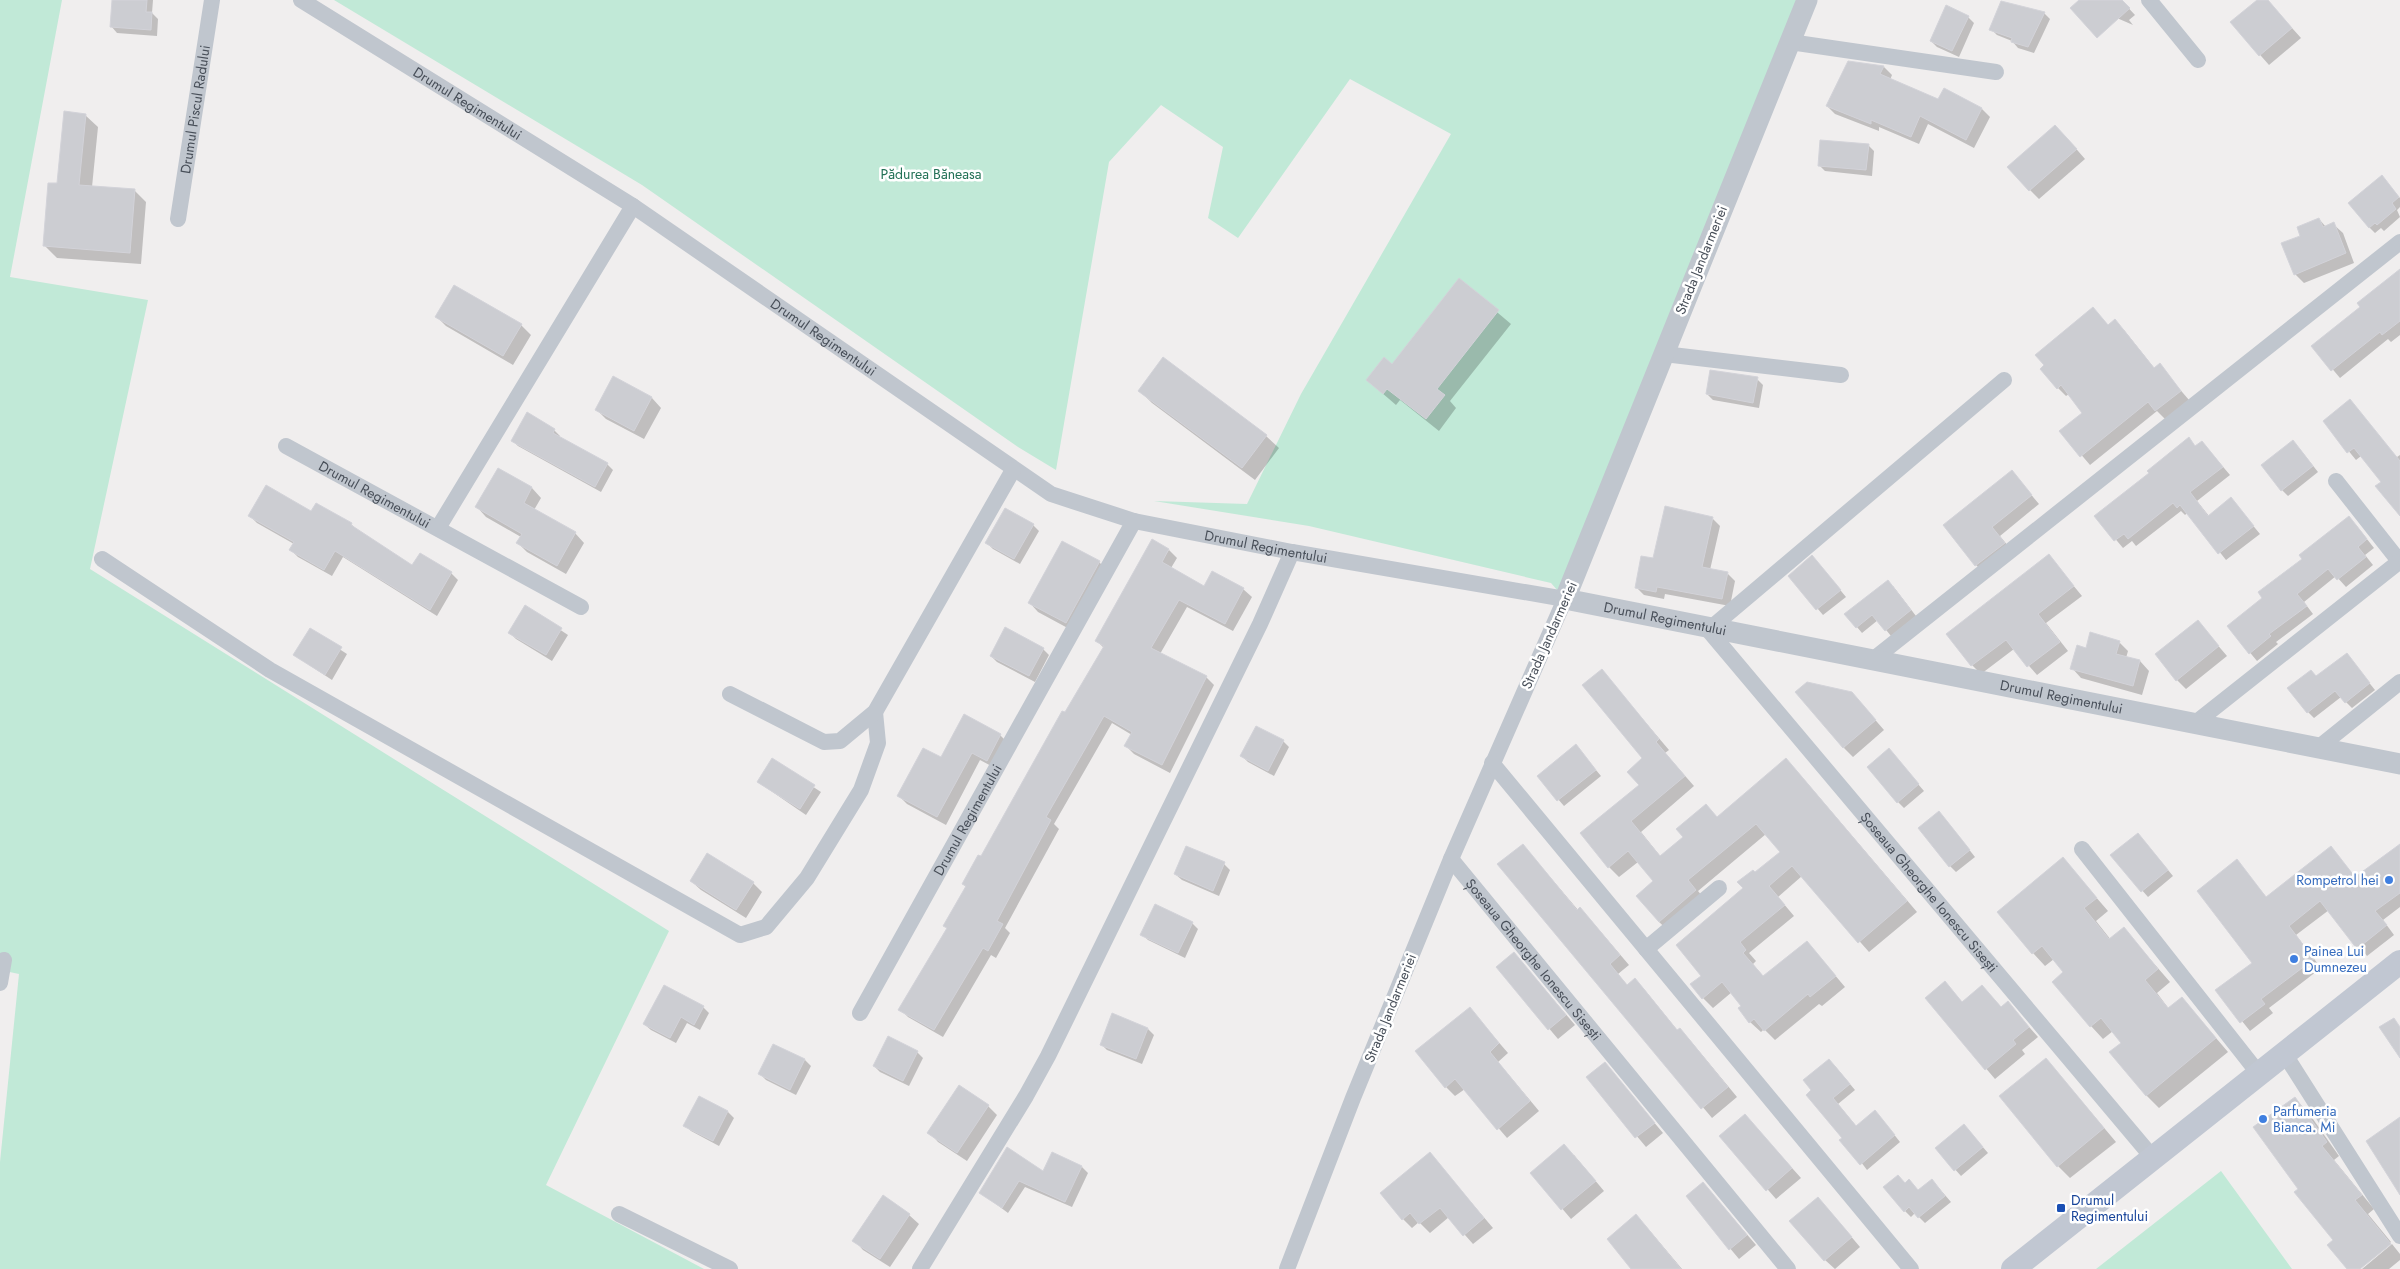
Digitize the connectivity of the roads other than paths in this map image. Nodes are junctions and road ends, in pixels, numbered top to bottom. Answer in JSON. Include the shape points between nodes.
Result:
{"nodes":[{"id":1,"x":212,"y":0,"type":"edge"},
{"id":2,"x":302,"y":0,"type":"edge"},
{"id":3,"x":1807,"y":0,"type":"edge"},
{"id":4,"x":2149,"y":0,"type":"edge"},
{"id":5,"x":1790,"y":42,"type":"junction"},
{"id":6,"x":2198,"y":60,"type":"dead end"},
{"id":7,"x":1996,"y":72,"type":"dead end"},
{"id":8,"x":633,"y":206,"type":"junction"},
{"id":9,"x":178,"y":219,"type":"dead end"},
{"id":10,"x":2400,"y":242,"type":"edge"},
{"id":11,"x":1664,"y":354,"type":"junction"},
{"id":12,"x":1840,"y":375,"type":"dead end"},
{"id":13,"x":2004,"y":380,"type":"dead end"},
{"id":14,"x":286,"y":446,"type":"dead end"},
{"id":15,"x":1013,"y":470,"type":"junction"},
{"id":16,"x":2336,"y":481,"type":"dead end"},
{"id":17,"x":1134,"y":522,"type":"junction"},
{"id":18,"x":438,"y":528,"type":"junction"},
{"id":19,"x":1292,"y":552,"type":"junction"},
{"id":20,"x":102,"y":559,"type":"dead end"},
{"id":21,"x":2400,"y":561,"type":"edge"},
{"id":22,"x":1565,"y":599,"type":"junction"},
{"id":23,"x":581,"y":607,"type":"dead end"},
{"id":24,"x":1708,"y":626,"type":"junction"},
{"id":25,"x":1874,"y":658,"type":"junction"},
{"id":26,"x":2400,"y":682,"type":"edge"},
{"id":27,"x":730,"y":694,"type":"dead end"},
{"id":28,"x":875,"y":712,"type":"junction"},
{"id":29,"x":2194,"y":724,"type":"junction"},
{"id":30,"x":2318,"y":748,"type":"junction"},
{"id":31,"x":1492,"y":763,"type":"junction"},
{"id":32,"x":2400,"y":764,"type":"edge"},
{"id":33,"x":2082,"y":849,"type":"dead end"},
{"id":34,"x":1451,"y":859,"type":"junction"},
{"id":35,"x":1719,"y":888,"type":"dead end"},
{"id":36,"x":1646,"y":949,"type":"junction"},
{"id":37,"x":4,"y":960,"type":"dead end"},
{"id":38,"x":2400,"y":962,"type":"edge"},
{"id":39,"x":0,"y":983,"type":"edge"},
{"id":40,"x":860,"y":1013,"type":"dead end"},
{"id":41,"x":2284,"y":1053,"type":"junction"},
{"id":42,"x":2260,"y":1074,"type":"junction"},
{"id":43,"x":2153,"y":1158,"type":"junction"},
{"id":44,"x":619,"y":1214,"type":"dead end"},
{"id":45,"x":2400,"y":1236,"type":"edge"},
{"id":46,"x":730,"y":1269,"type":"edge"},
{"id":47,"x":920,"y":1269,"type":"edge"},
{"id":48,"x":1287,"y":1269,"type":"edge"},
{"id":49,"x":1788,"y":1269,"type":"edge"},
{"id":50,"x":1910,"y":1269,"type":"edge"},
{"id":51,"x":2013,"y":1269,"type":"edge"}],
"edges":[{"from":1,"to":9,"type":"street","name":"Drumul Piscul Radului"},
{"from":2,"to":8,"type":"street","name":"Drumul Regimentului"},
{"from":3,"to":5,"type":"street","name":"Strada Jandarmeriei"},
{"from":4,"to":6,"type":"street"},
{"from":5,"to":7,"type":"street"},
{"from":5,"to":11,"type":"street","name":"Strada Jandarmeriei"},
{"from":8,"to":15,"type":"street","name":"Drumul Regimentului"},
{"from":8,"to":18,"type":"street","name":"Drumul Regimentului"},
{"from":10,"to":25,"type":"street"},
{"from":11,"to":12,"type":"street"},
{"from":11,"to":22,"type":"street","name":"Strada Jandarmeriei"},
{"from":13,"to":24,"type":"street"},
{"from":14,"to":18,"type":"street","name":"Drumul Regimentului"},
{"from":15,"to":17,"type":"street","name":"Drumul Regimentului","via":[[1051,494]]},
{"from":15,"to":28,"type":"street"},
{"from":16,"to":21,"type":"street"},
{"from":17,"to":19,"type":"street","name":"Drumul Regimentului"},
{"from":17,"to":40,"type":"street","name":"Drumul Regimentului"},
{"from":18,"to":23,"type":"street","name":"Drumul Regimentului"},
{"from":19,"to":22,"type":"street","name":"Drumul Regimentului"},
{"from":19,"to":47,"type":"street","via":[[1256,633],[1048,1056]]},
{"from":20,"to":28,"type":"street","via":[[270,670],[740,935],[766,927],[807,878],[861,790],[878,743]]},
{"from":21,"to":29,"type":"street"},
{"from":22,"to":24,"type":"street","name":"Drumul Regimentului"},
{"from":22,"to":31,"type":"street","name":"Strada Jandarmeriei"},
{"from":24,"to":25,"type":"street","name":"Drumul Regimentului"},
{"from":24,"to":43,"type":"street","name":"Șoseaua Gheorghe Ionescu Sisești"},
{"from":25,"to":29,"type":"street","name":"Drumul Regimentului"},
{"from":26,"to":30,"type":"street"},
{"from":27,"to":28,"type":"street","via":[[824,742],[840,741]]},
{"from":29,"to":30,"type":"street","name":"Drumul Regimentului"},
{"from":30,"to":32,"type":"street","name":"Drumul Regimentului"},
{"from":31,"to":34,"type":"street","name":"Strada Jandarmeriei"},
{"from":31,"to":36,"type":"street"},
{"from":33,"to":42,"type":"street"},
{"from":34,"to":48,"type":"street","name":"Strada Jandarmeriei"},
{"from":34,"to":49,"type":"street","name":"Șoseaua Gheorghe Ionescu Sisești"},
{"from":35,"to":36,"type":"street"},
{"from":36,"to":50,"type":"street"},
{"from":37,"to":39,"type":"street"},
{"from":38,"to":41,"type":"main road"},
{"from":41,"to":42,"type":"main road"},
{"from":41,"to":45,"type":"street"},
{"from":42,"to":43,"type":"main road"},
{"from":43,"to":51,"type":"main road"},
{"from":44,"to":46,"type":"street"}]}
